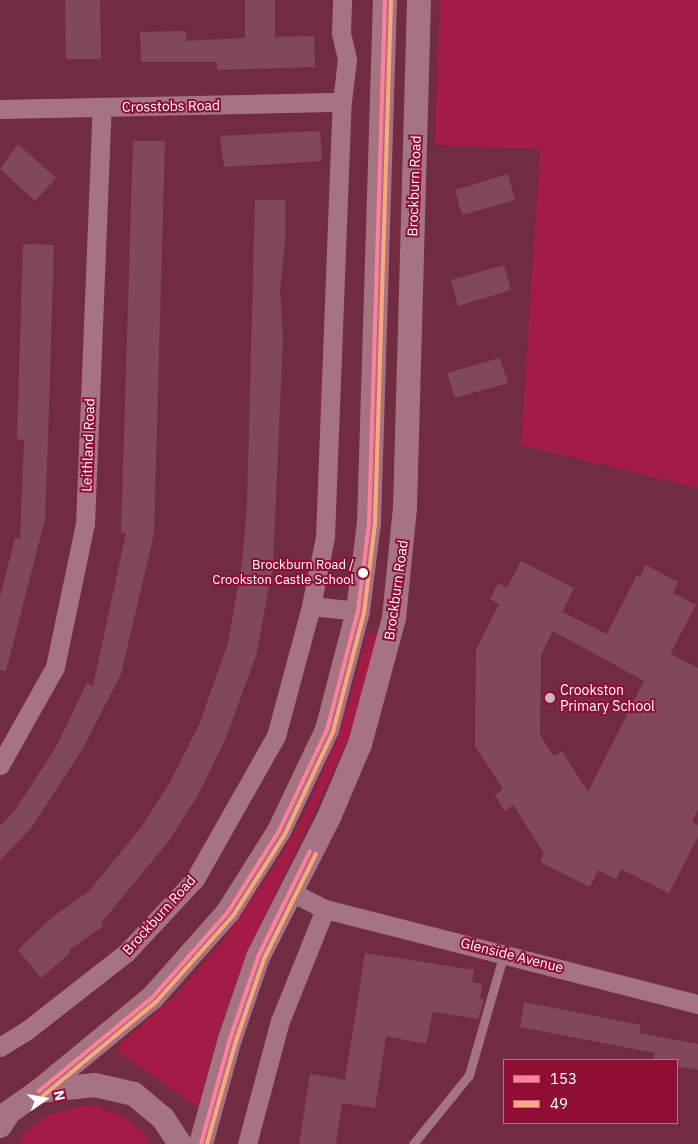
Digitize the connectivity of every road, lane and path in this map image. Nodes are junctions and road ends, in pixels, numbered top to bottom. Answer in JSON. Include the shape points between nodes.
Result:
{"nodes":[{"id":1,"x":342,"y":0,"type":"edge"},
{"id":2,"x":384,"y":0,"type":"edge"},
{"id":3,"x":419,"y":0,"type":"edge"},
{"id":4,"x":342,"y":102,"type":"junction"},
{"id":5,"x":102,"y":108,"type":"junction"},
{"id":6,"x":0,"y":109,"type":"edge"},
{"id":7,"x":311,"y":606,"type":"junction"},
{"id":8,"x":358,"y":611,"type":"junction"},
{"id":9,"x":394,"y":618,"type":"junction"},
{"id":10,"x":0,"y":764,"type":"edge"},
{"id":11,"x":289,"y":891,"type":"junction"},
{"id":12,"x":325,"y":909,"type":"junction"},
{"id":13,"x":504,"y":953,"type":"junction"},
{"id":14,"x":698,"y":1004,"type":"edge"},
{"id":15,"x":0,"y":1047,"type":"edge"},
{"id":16,"x":31,"y":1095,"type":"junction"},
{"id":17,"x":0,"y":1112,"type":"edge"},
{"id":18,"x":0,"y":1126,"type":"edge"},
{"id":19,"x":180,"y":1144,"type":"edge"},
{"id":20,"x":201,"y":1144,"type":"edge"},
{"id":21,"x":247,"y":1144,"type":"edge"},
{"id":22,"x":413,"y":1144,"type":"edge"}],
"edges":[{"from":1,"to":4,"type":"street","name":"Brockburn Road","via":[[341,33],[347,59]]},
{"from":2,"to":8,"type":"street","via":[[369,523]]},
{"from":3,"to":9,"type":"street","name":"Brockburn Road","via":[[405,508]]},
{"from":4,"to":5,"type":"street","name":"Crosstobs Road"},
{"from":4,"to":7,"type":"street","name":"Brockburn Road","via":[[325,537]]},
{"from":5,"to":6,"type":"street","name":"Crosstobs Road"},
{"from":5,"to":10,"type":"street","name":"Leithland Road","via":[[85,524],[54,667]]},
{"from":7,"to":8,"type":"street"},
{"from":7,"to":15,"type":"street","name":"Brockburn Road","via":[[276,736],[195,879],[126,953],[26,1031]]},
{"from":8,"to":9,"type":"street"},
{"from":8,"to":16,"type":"street","via":[[327,730],[301,789],[252,877],[216,926],[152,998]]},
{"from":9,"to":11,"type":"street","name":"Brockburn Road","via":[[376,696],[360,744],[329,817]]},
{"from":11,"to":12,"type":"street","name":"Glenside Avenue"},
{"from":11,"to":20,"type":"street","name":"Brockburn Road","via":[[258,957],[242,1002]]},
{"from":12,"to":13,"type":"street","name":"Glenside Avenue"},
{"from":12,"to":21,"type":"street","via":[[280,1021]]},
{"from":13,"to":14,"type":"street","name":"Glenside Avenue"},
{"from":13,"to":22,"type":"lane","via":[[469,1075]]},
{"from":16,"to":17,"type":"street"},
{"from":16,"to":18,"type":"street"},
{"from":16,"to":19,"type":"street","via":[[95,1085],[134,1094],[163,1118]]}]}
